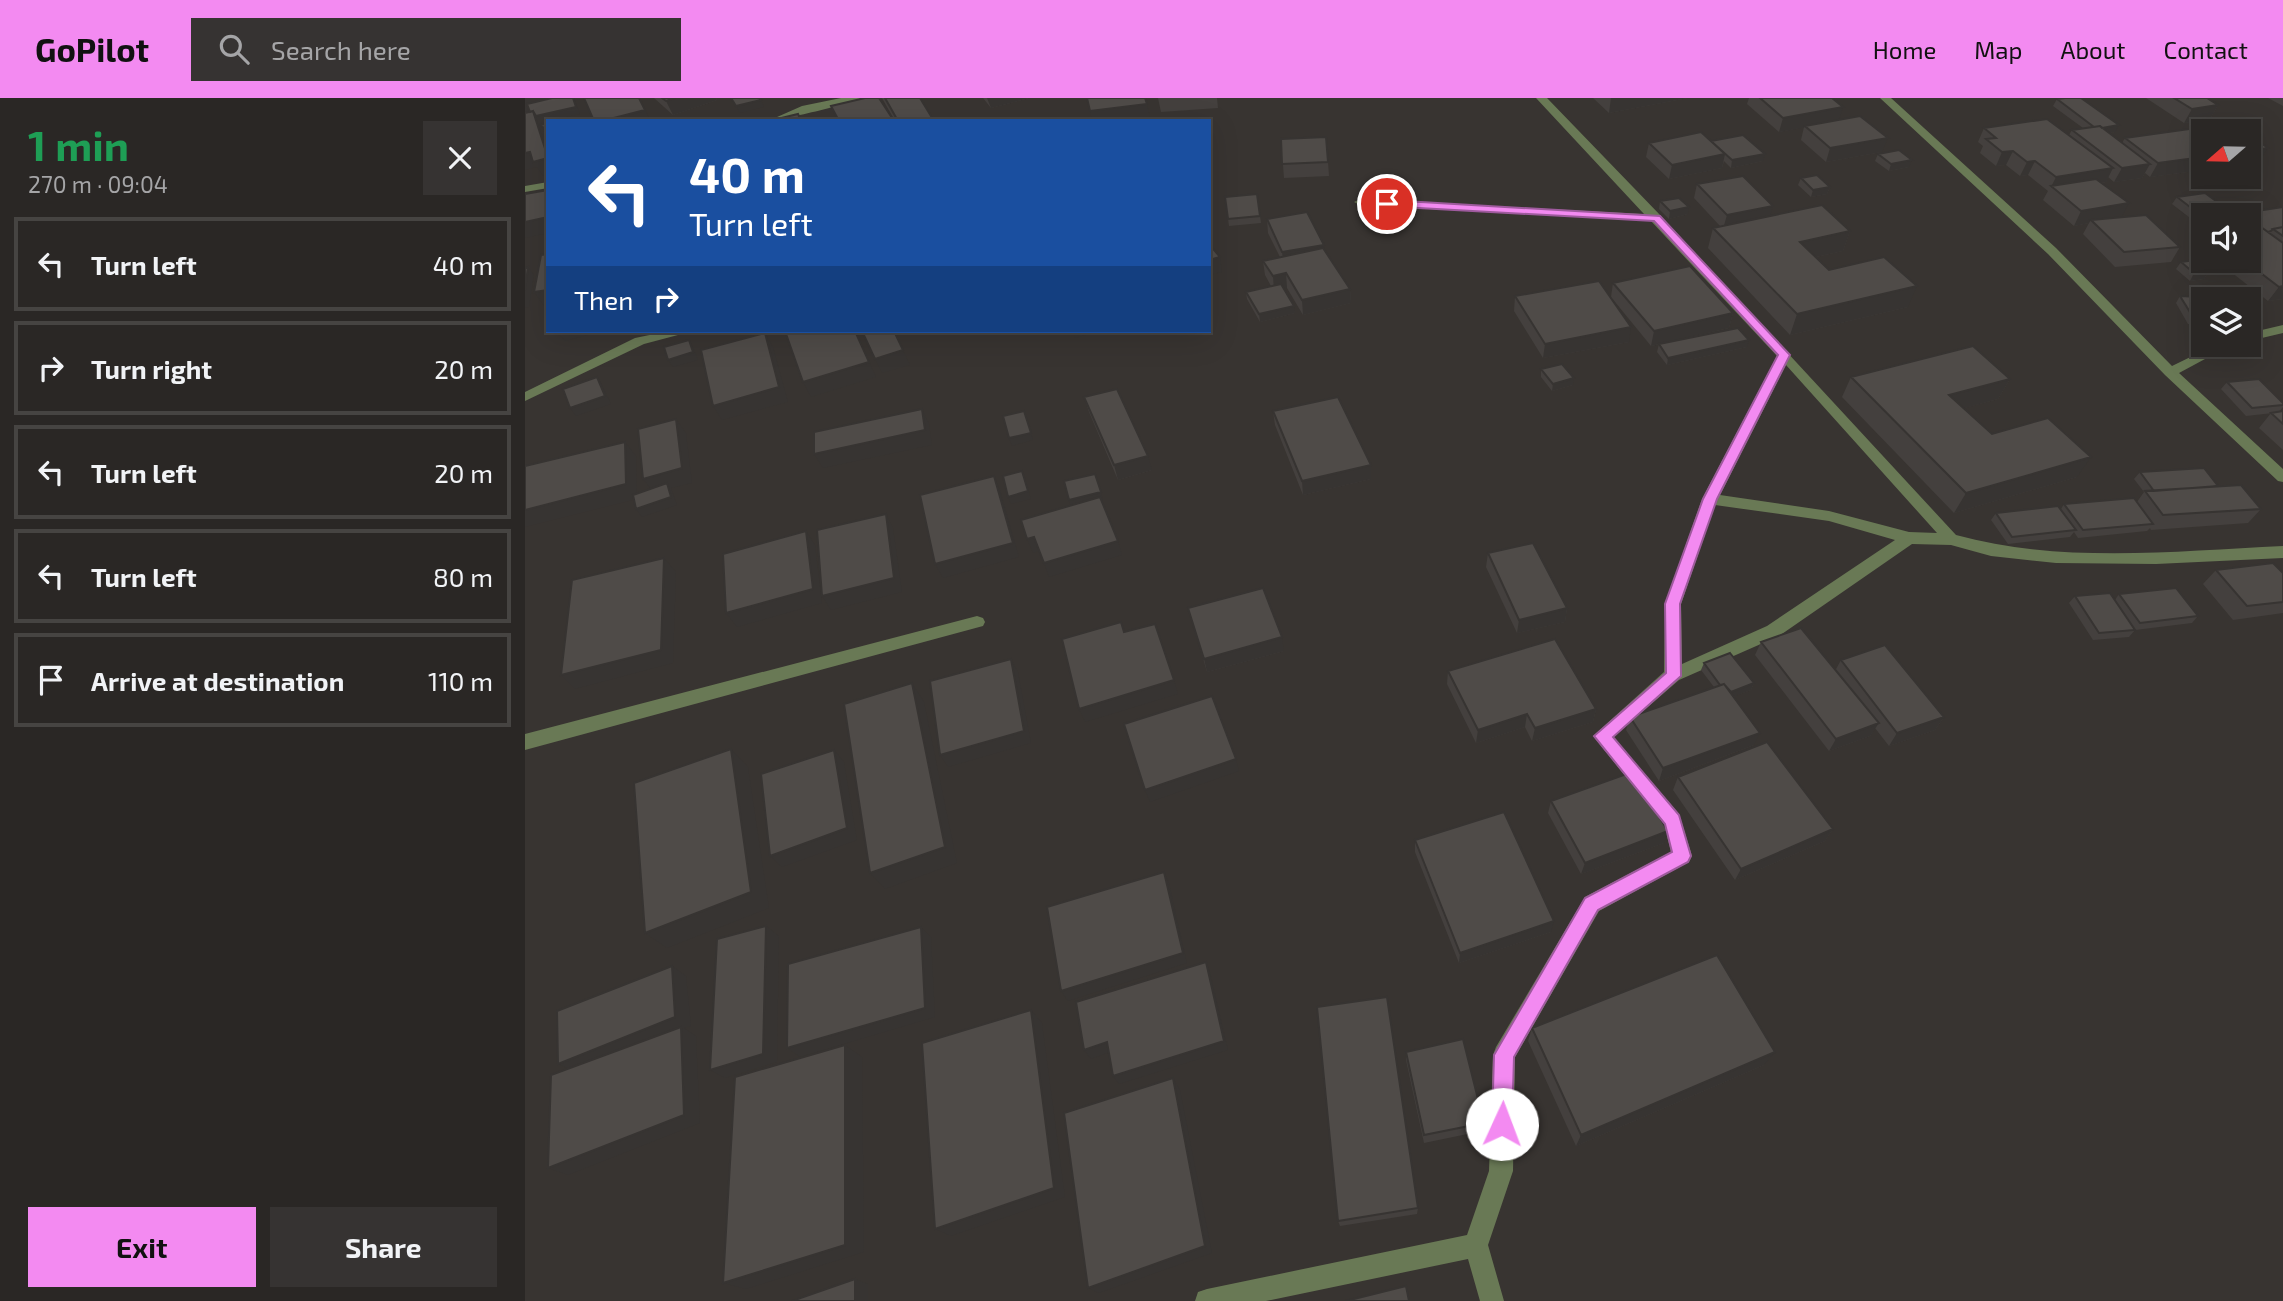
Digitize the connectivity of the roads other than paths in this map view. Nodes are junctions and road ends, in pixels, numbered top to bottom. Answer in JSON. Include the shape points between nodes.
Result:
{"nodes":[{"id":1,"x":799,"y":98,"type":"edge"},
{"id":2,"x":856,"y":98,"type":"edge"},
{"id":3,"x":1541,"y":98,"type":"edge"},
{"id":4,"x":1885,"y":98,"type":"edge"},
{"id":5,"x":806,"y":108,"type":"junction"},
{"id":6,"x":778,"y":119,"type":"edge"},
{"id":7,"x":546,"y":185,"type":"edge"},
{"id":8,"x":525,"y":189,"type":"edge"},
{"id":9,"x":1360,"y":202,"type":"dead end"},
{"id":10,"x":1657,"y":218,"type":"junction"},
{"id":11,"x":2283,"y":329,"type":"edge"},
{"id":12,"x":669,"y":333,"type":"edge"},
{"id":13,"x":2261,"y":334,"type":"edge"},
{"id":14,"x":644,"y":336,"type":"edge"},
{"id":15,"x":1784,"y":355,"type":"junction"},
{"id":16,"x":2201,"y":357,"type":"edge"},
{"id":17,"x":2170,"y":372,"type":"junction"},
{"id":18,"x":525,"y":397,"type":"edge"},
{"id":19,"x":2283,"y":477,"type":"edge"},
{"id":20,"x":1710,"y":499,"type":"junction"},
{"id":21,"x":1909,"y":538,"type":"junction"},
{"id":22,"x":1951,"y":539,"type":"junction"},
{"id":23,"x":2283,"y":552,"type":"edge"},
{"id":24,"x":977,"y":622,"type":"dead end"},
{"id":25,"x":1673,"y":676,"type":"junction"},
{"id":26,"x":525,"y":742,"type":"edge"},
{"id":27,"x":1475,"y":1245,"type":"junction"},
{"id":28,"x":1207,"y":1301,"type":"edge"},
{"id":29,"x":1492,"y":1301,"type":"edge"}],
"edges":[{"from":1,"to":5,"type":"street"},
{"from":2,"to":5,"type":"street"},
{"from":3,"to":10,"type":"street"},
{"from":4,"to":17,"type":"street","via":[[2052,251]]},
{"from":5,"to":6,"type":"street"},
{"from":7,"to":8,"type":"street"},
{"from":9,"to":10,"type":"street"},
{"from":10,"to":15,"type":"street"},
{"from":11,"to":13,"type":"street"},
{"from":12,"to":14,"type":"street"},
{"from":14,"to":18,"type":"street"},
{"from":15,"to":20,"type":"street"},
{"from":15,"to":22,"type":"street"},
{"from":16,"to":17,"type":"street"},
{"from":17,"to":19,"type":"street"},
{"from":20,"to":21,"type":"street","via":[[1829,516]]},
{"from":20,"to":25,"type":"street","via":[[1673,604]]},
{"from":21,"to":22,"type":"street"},
{"from":21,"to":25,"type":"street","via":[[1773,631]]},
{"from":22,"to":23,"type":"street","via":[[1991,550],[2056,557]]},
{"from":24,"to":26,"type":"street"},
{"from":25,"to":27,"type":"street","via":[[1602,736],[1672,820],[1682,856],[1592,904],[1504,1055],[1501,1171]]},
{"from":27,"to":28,"type":"street"},
{"from":27,"to":29,"type":"street"}]}
